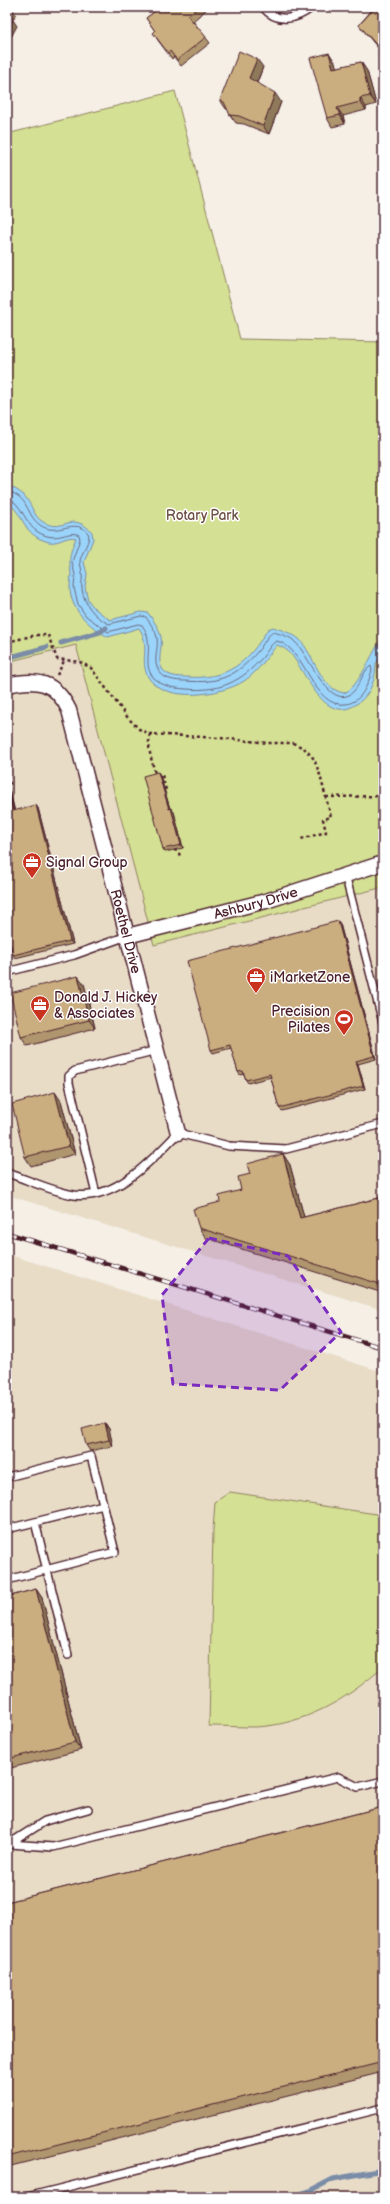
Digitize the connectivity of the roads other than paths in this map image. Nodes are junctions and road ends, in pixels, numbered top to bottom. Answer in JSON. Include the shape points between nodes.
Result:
{"nodes":[{"id":1,"x":263,"y":7,"type":"edge"},
{"id":2,"x":312,"y":7,"type":"edge"},
{"id":3,"x":7,"y":685,"type":"edge"},
{"id":4,"x":383,"y":863,"type":"edge"},
{"id":5,"x":345,"y":874,"type":"junction"},
{"id":6,"x":128,"y":936,"type":"junction"},
{"id":7,"x":7,"y":972,"type":"edge"},
{"id":8,"x":383,"y":1023,"type":"edge"},
{"id":9,"x":157,"y":1050,"type":"junction"},
{"id":10,"x":383,"y":1124,"type":"edge"},
{"id":11,"x":178,"y":1133,"type":"junction"},
{"id":12,"x":7,"y":1172,"type":"edge"},
{"id":13,"x":96,"y":1194,"type":"junction"},
{"id":14,"x":7,"y":1477,"type":"edge"},
{"id":15,"x":103,"y":1505,"type":"junction"},
{"id":16,"x":35,"y":1522,"type":"junction"},
{"id":17,"x":7,"y":1529,"type":"edge"},
{"id":18,"x":47,"y":1569,"type":"junction"},
{"id":19,"x":7,"y":1580,"type":"edge"},
{"id":20,"x":68,"y":1654,"type":"dead end"},
{"id":21,"x":383,"y":1781,"type":"edge"},
{"id":22,"x":88,"y":1809,"type":"dead end"},
{"id":23,"x":8,"y":1844,"type":"edge"},
{"id":24,"x":383,"y":2108,"type":"edge"},
{"id":25,"x":27,"y":2197,"type":"edge"}],
"edges":[{"from":1,"to":2,"type":"lane","via":[[273,16],[282,19],[302,15]]},
{"from":3,"to":6,"type":"street","name":"Roethel Drive","via":[[35,682],[51,686],[62,696],[69,710]]},
{"from":4,"to":5,"type":"street","name":"Ashbury Drive"},
{"from":5,"to":6,"type":"street","name":"Ashbury Drive","via":[[266,900]]},
{"from":5,"to":8,"type":"lane"},
{"from":6,"to":7,"type":"lane","via":[[74,955]]},
{"from":6,"to":9,"type":"street","name":"Roethel Drive"},
{"from":9,"to":11,"type":"street","name":"Roethel Drive"},
{"from":9,"to":13,"type":"lane","via":[[75,1071],[69,1076]]},
{"from":10,"to":11,"type":"lane","via":[[286,1149],[228,1146]]},
{"from":11,"to":13,"type":"lane","via":[[144,1169],[109,1190]]},
{"from":12,"to":13,"type":"lane","via":[[67,1194]]},
{"from":14,"to":15,"type":"lane","via":[[91,1456]]},
{"from":15,"to":16,"type":"lane"},
{"from":15,"to":18,"type":"lane","via":[[115,1552]]},
{"from":16,"to":17,"type":"lane"},
{"from":16,"to":18,"type":"lane"},
{"from":18,"to":19,"type":"lane"},
{"from":18,"to":20,"type":"lane"},
{"from":21,"to":23,"type":"lane","via":[[358,1787],[338,1777],[53,1847]]},
{"from":22,"to":23,"type":"lane","via":[[45,1821]]},
{"from":24,"to":25,"type":"lane"}]}
